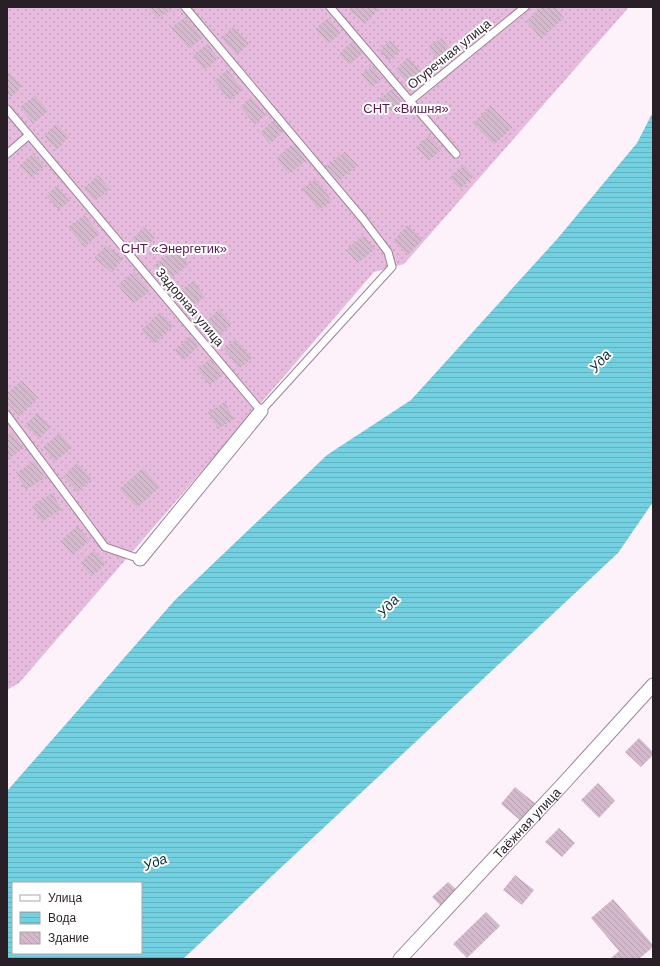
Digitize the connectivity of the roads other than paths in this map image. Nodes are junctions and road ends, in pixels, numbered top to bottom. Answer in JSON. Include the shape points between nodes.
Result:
{"nodes":[{"id":1,"x":185,"y":7,"type":"edge"},
{"id":2,"x":330,"y":7,"type":"edge"},
{"id":3,"x":525,"y":7,"type":"edge"},
{"id":4,"x":410,"y":101,"type":"junction"},
{"id":5,"x":7,"y":109,"type":"edge"},
{"id":6,"x":29,"y":135,"type":"junction"},
{"id":7,"x":7,"y":154,"type":"edge"},
{"id":8,"x":456,"y":154,"type":"dead end"},
{"id":9,"x":261,"y":411,"type":"junction"},
{"id":10,"x":7,"y":415,"type":"edge"},
{"id":11,"x":140,"y":559,"type":"joint"},
{"id":12,"x":653,"y":685,"type":"edge"},
{"id":13,"x":400,"y":959,"type":"edge"}],
"edges":[{"from":1,"to":9,"type":"lane","via":[[364,219],[388,252],[392,267]]},
{"from":2,"to":4,"type":"lane","name":"Огуречная улица"},
{"from":3,"to":4,"type":"lane","name":"Огуречная улица"},
{"from":4,"to":8,"type":"lane"},
{"from":5,"to":6,"type":"lane","name":"Задорная улица"},
{"from":6,"to":7,"type":"lane"},
{"from":6,"to":9,"type":"lane","name":"Задорная улица"},
{"from":9,"to":11,"type":"street"},
{"from":10,"to":11,"type":"lane","via":[[105,547]]},
{"from":12,"to":13,"type":"street","name":"Таёжная улица"}]}
